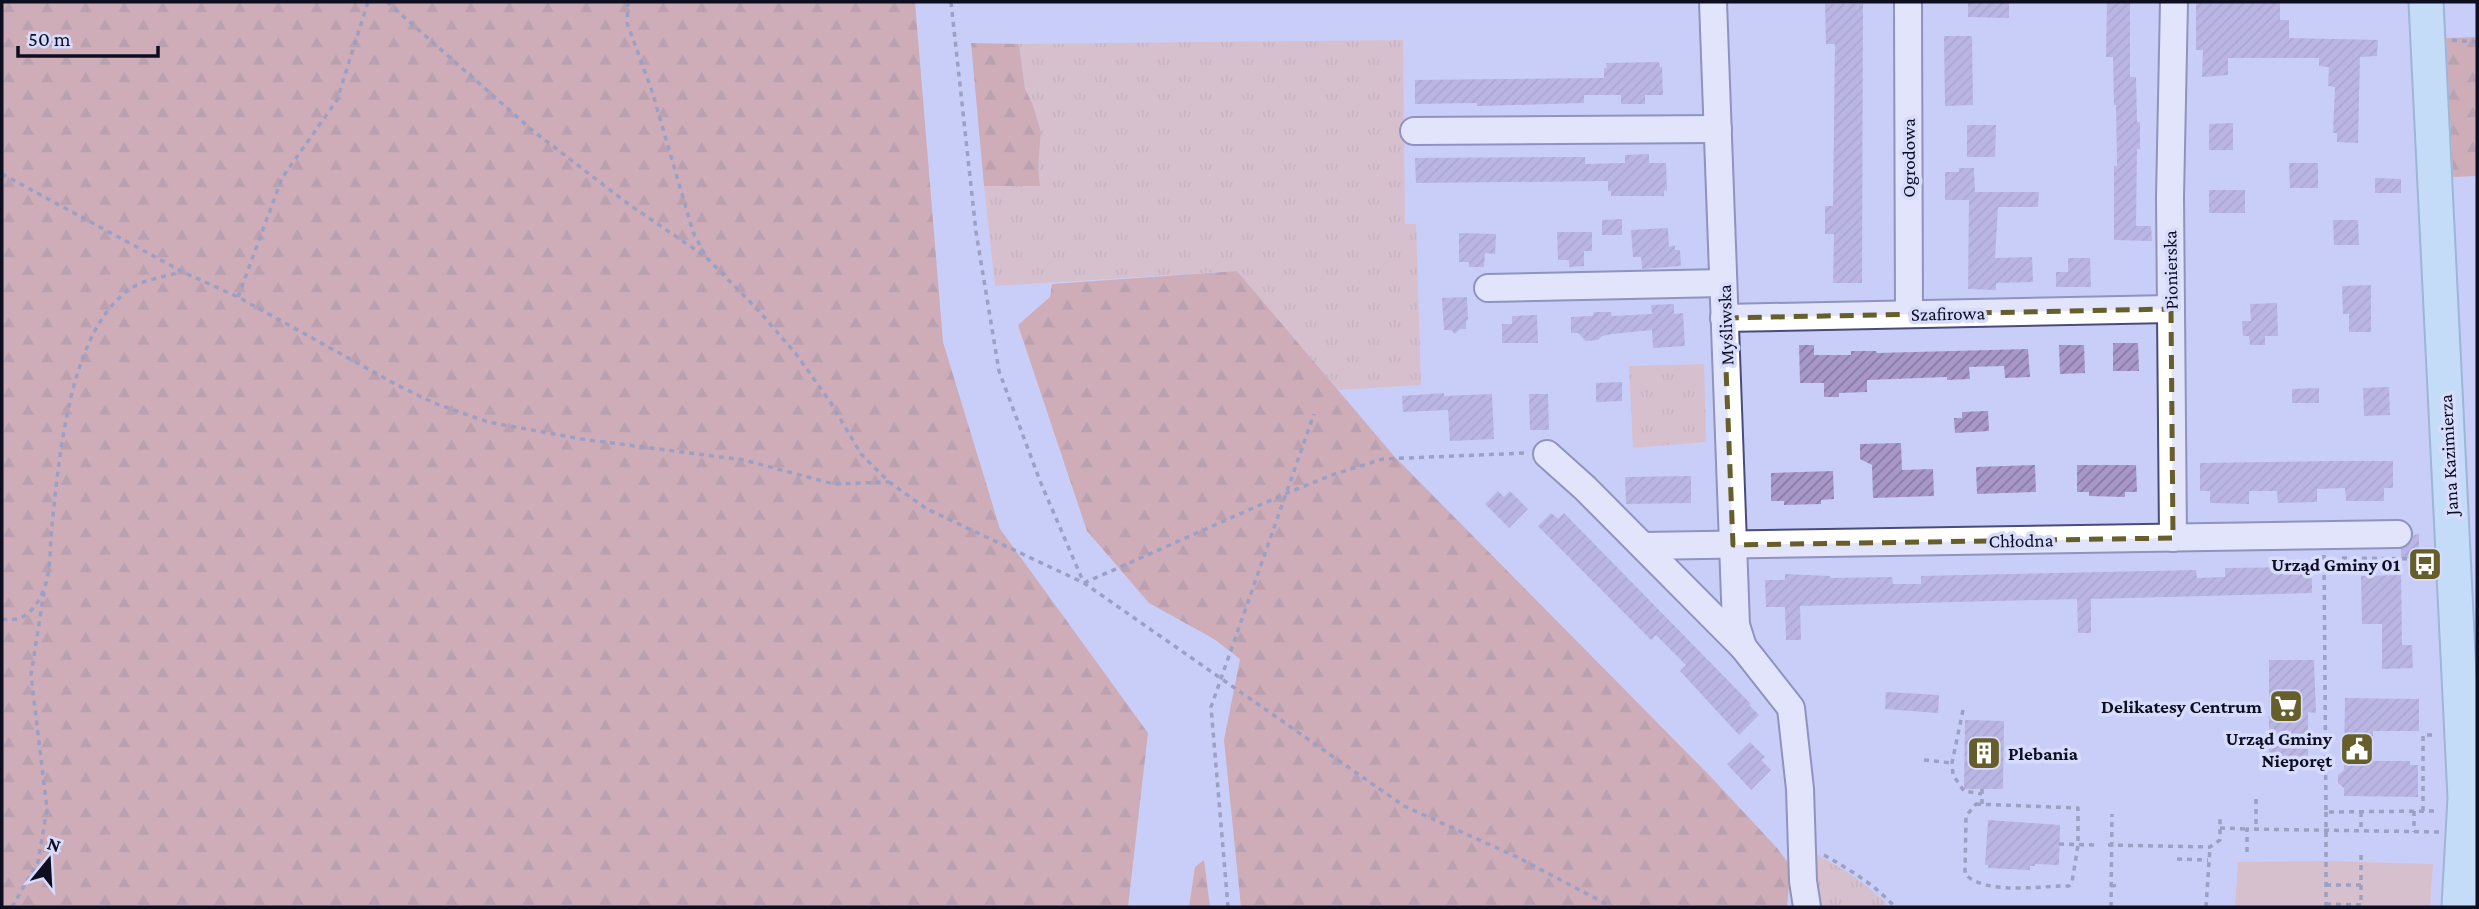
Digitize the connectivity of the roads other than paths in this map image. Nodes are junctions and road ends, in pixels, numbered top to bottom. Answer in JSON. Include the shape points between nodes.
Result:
{"nodes":[{"id":1,"x":1713,"y":2,"type":"edge"},
{"id":2,"x":1908,"y":2,"type":"edge"},
{"id":3,"x":2174,"y":2,"type":"edge"},
{"id":4,"x":2426,"y":2,"type":"edge"},
{"id":5,"x":1718,"y":129,"type":"junction"},
{"id":6,"x":1414,"y":131,"type":"dead end"},
{"id":7,"x":1723,"y":283,"type":"junction"},
{"id":8,"x":1488,"y":288,"type":"dead end"},
{"id":9,"x":2171,"y":309,"type":"junction"},
{"id":10,"x":1909,"y":314,"type":"junction"},
{"id":11,"x":1724,"y":318,"type":"junction"},
{"id":12,"x":1547,"y":454,"type":"road end"},
{"id":13,"x":2398,"y":534,"type":"dead end"},
{"id":14,"x":2173,"y":538,"type":"junction"},
{"id":15,"x":1733,"y":545,"type":"junction"},
{"id":16,"x":1643,"y":546,"type":"junction"},
{"id":17,"x":1743,"y":647,"type":"junction"},
{"id":18,"x":2462,"y":836,"type":"edge"},
{"id":19,"x":1807,"y":907,"type":"edge"},
{"id":20,"x":2459,"y":907,"type":"edge"}],
"edges":[{"from":1,"to":5,"type":"street","name":"Myśliwska"},
{"from":2,"to":10,"type":"street","name":"Ogrodowa"},
{"from":3,"to":9,"type":"street","name":"Pionierska"},
{"from":4,"to":18,"type":"main road","name":"Jana Kazimierza"},
{"from":5,"to":6,"type":"street"},
{"from":5,"to":7,"type":"street","name":"Myśliwska"},
{"from":7,"to":8,"type":"street"},
{"from":7,"to":11,"type":"street","name":"Myśliwska"},
{"from":9,"to":10,"type":"street","name":"Szafirowa"},
{"from":9,"to":14,"type":"street","name":"Pionierska"},
{"from":10,"to":11,"type":"street","name":"Szafirowa"},
{"from":11,"to":15,"type":"street","name":"Myśliwska"},
{"from":12,"to":16,"type":"street","name":"Myśliwska"},
{"from":13,"to":14,"type":"street","name":"Chłodna"},
{"from":14,"to":15,"type":"street","name":"Chłodna"},
{"from":15,"to":16,"type":"street","name":"Chłodna"},
{"from":15,"to":17,"type":"street","name":"Myśliwska","via":[[1735,625]]},
{"from":16,"to":17,"type":"street","name":"Myśliwska"},
{"from":17,"to":19,"type":"street","name":"Myśliwska","via":[[1791,708]]},
{"from":18,"to":20,"type":"main road","name":"Jana Kazimierza"}]}
